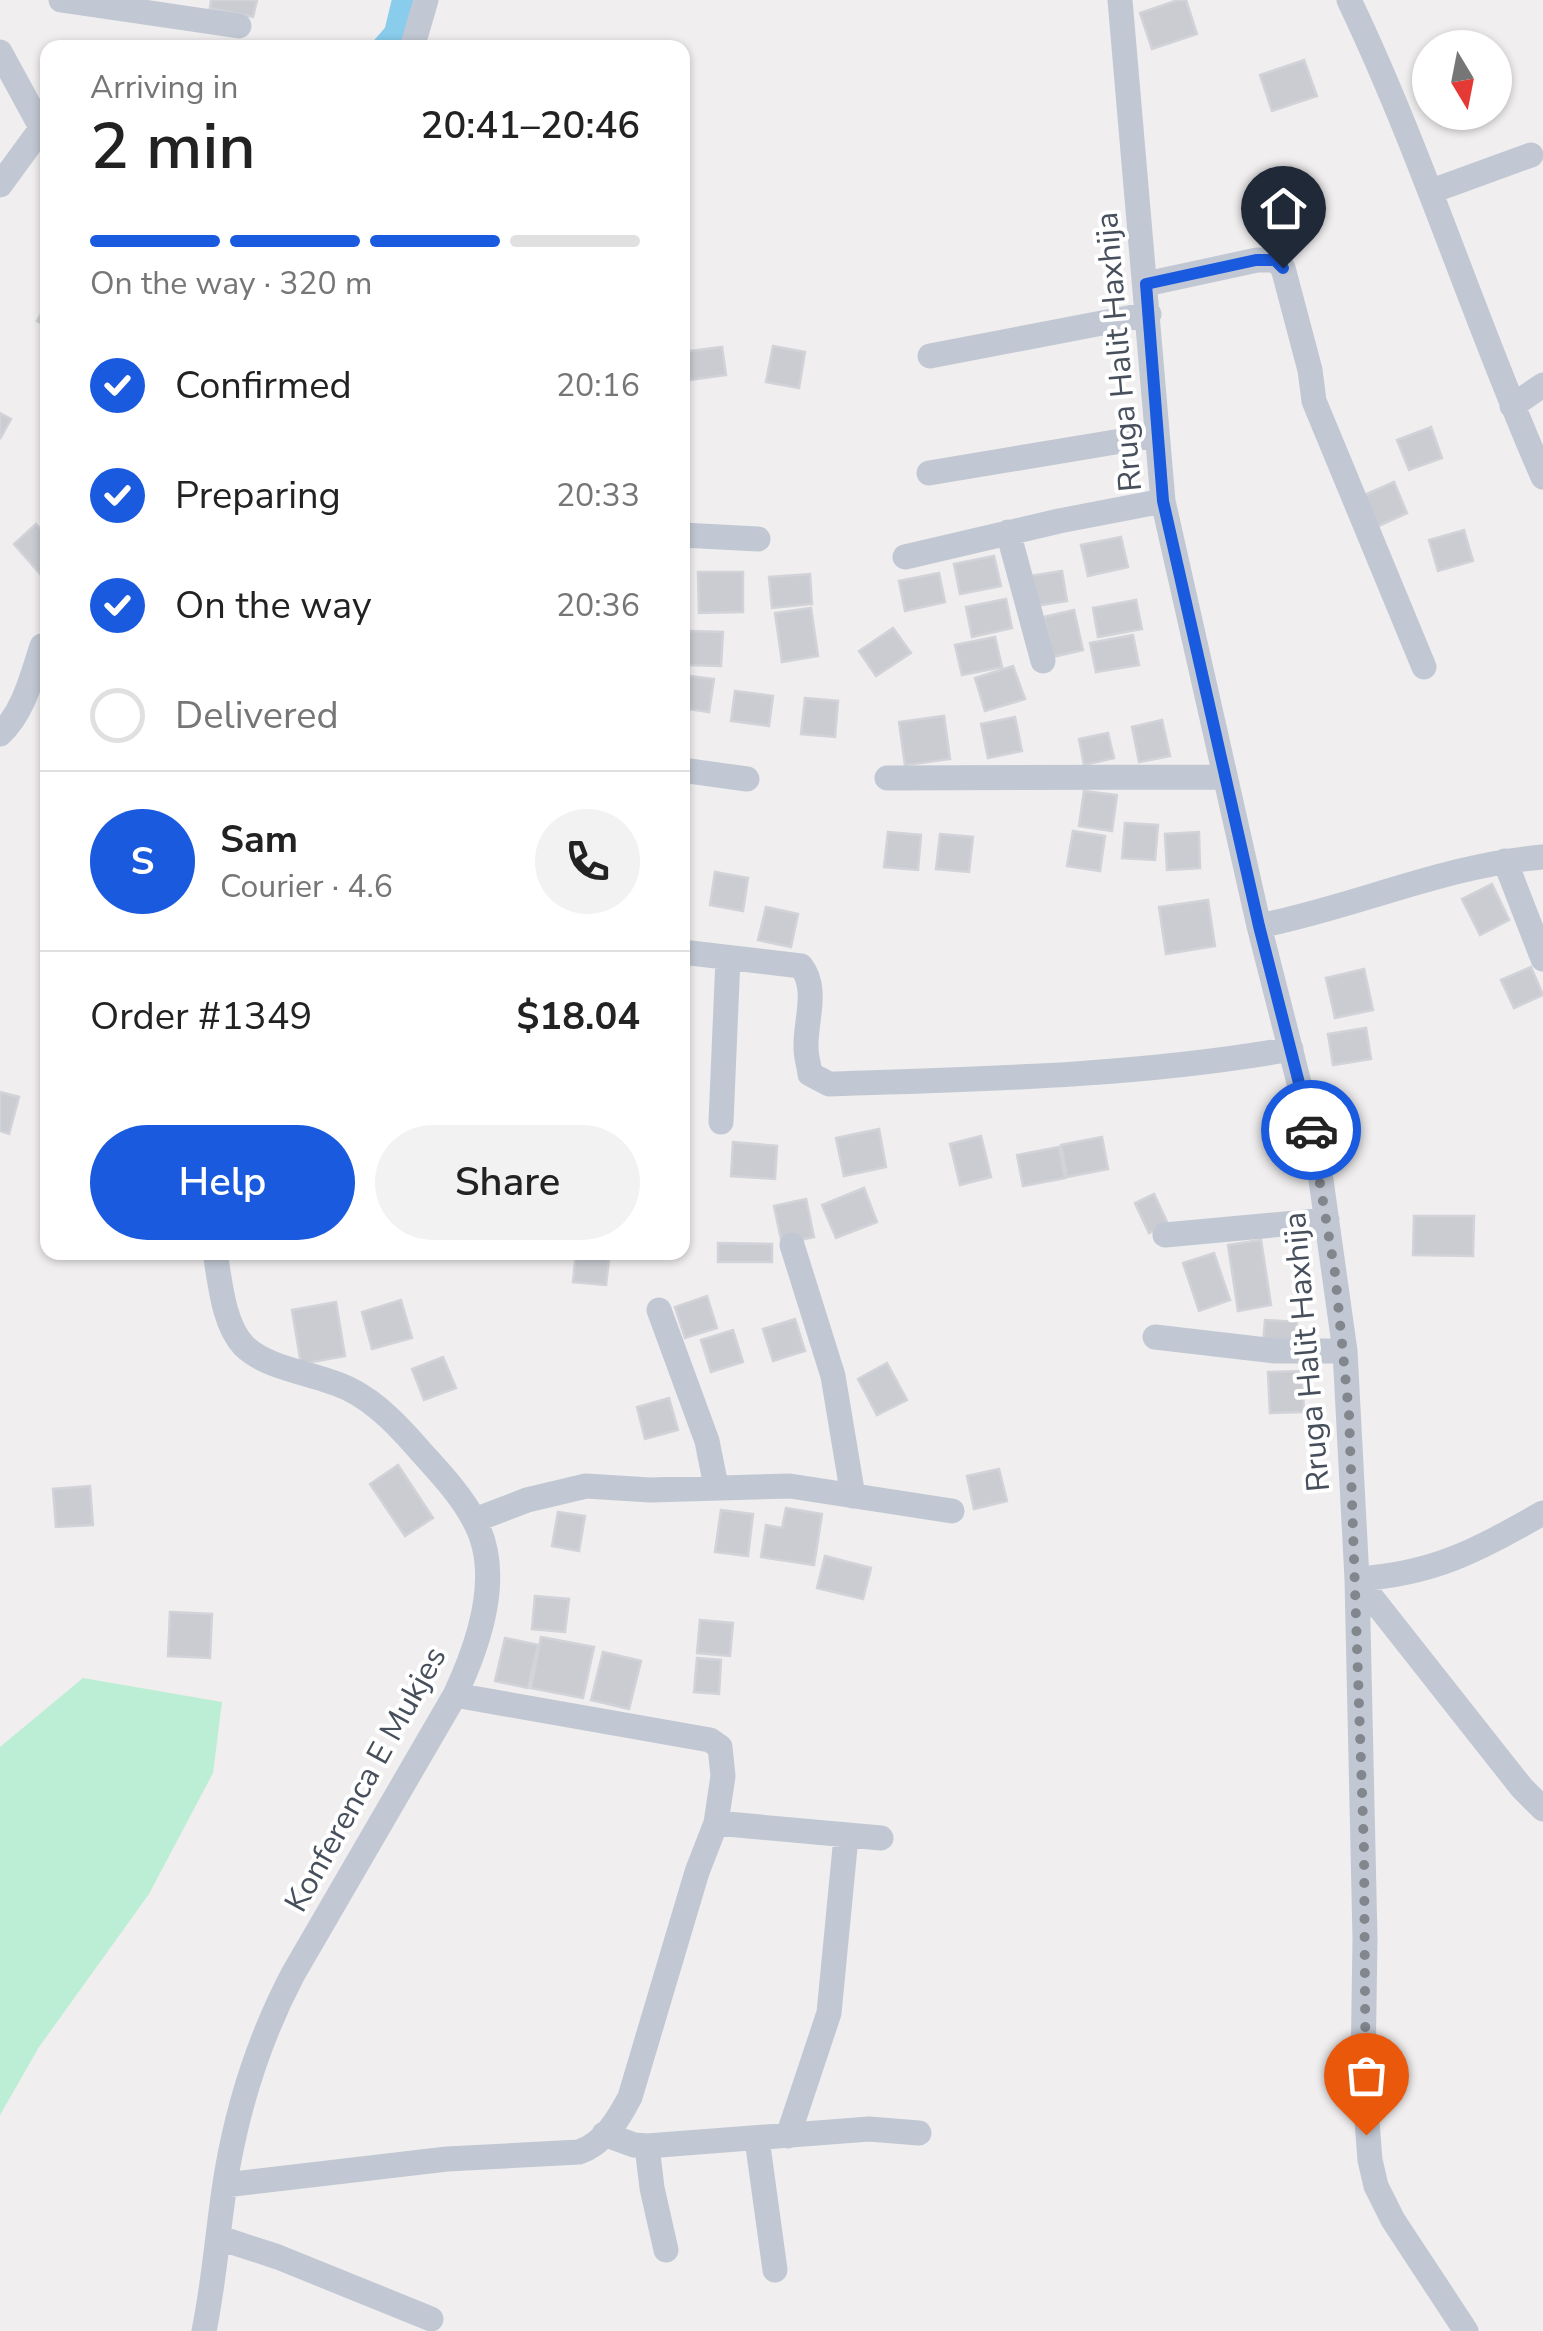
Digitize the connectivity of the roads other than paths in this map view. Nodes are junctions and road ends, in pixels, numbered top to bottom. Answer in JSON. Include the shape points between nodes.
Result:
{"nodes":[{"id":1,"x":61,"y":0,"type":"edge"},
{"id":2,"x":426,"y":0,"type":"edge"},
{"id":3,"x":1120,"y":0,"type":"edge"},
{"id":4,"x":1348,"y":0,"type":"edge"},
{"id":5,"x":239,"y":26,"type":"dead end"},
{"id":6,"x":414,"y":40,"type":"edge"},
{"id":7,"x":0,"y":52,"type":"edge"},
{"id":8,"x":40,"y":127,"type":"edge"},
{"id":9,"x":40,"y":139,"type":"edge"},
{"id":10,"x":1532,"y":155,"type":"dead end"},
{"id":11,"x":0,"y":185,"type":"edge"},
{"id":12,"x":1432,"y":190,"type":"junction"},
{"id":13,"x":1146,"y":284,"type":"junction"},
{"id":14,"x":1149,"y":314,"type":"junction"},
{"id":15,"x":930,"y":356,"type":"dead end"},
{"id":16,"x":1543,"y":385,"type":"edge"},
{"id":17,"x":1512,"y":406,"type":"junction"},
{"id":18,"x":1157,"y":435,"type":"junction"},
{"id":19,"x":929,"y":473,"type":"dead end"},
{"id":20,"x":1543,"y":477,"type":"edge"},
{"id":21,"x":1163,"y":501,"type":"junction"},
{"id":22,"x":1008,"y":532,"type":"junction"},
{"id":23,"x":690,"y":535,"type":"edge"},
{"id":24,"x":758,"y":539,"type":"dead end"},
{"id":25,"x":905,"y":557,"type":"dead end"},
{"id":26,"x":40,"y":652,"type":"edge"},
{"id":27,"x":1043,"y":660,"type":"dead end"},
{"id":28,"x":1424,"y":667,"type":"dead end"},
{"id":29,"x":0,"y":734,"type":"edge"},
{"id":30,"x":690,"y":771,"type":"edge"},
{"id":31,"x":1225,"y":777,"type":"junction"},
{"id":32,"x":887,"y":778,"type":"dead end"},
{"id":33,"x":747,"y":779,"type":"dead end"},
{"id":34,"x":1543,"y":857,"type":"edge"},
{"id":35,"x":1505,"y":861,"type":"junction"},
{"id":36,"x":1259,"y":926,"type":"junction"},
{"id":37,"x":690,"y":953,"type":"edge"},
{"id":38,"x":728,"y":958,"type":"junction"},
{"id":39,"x":1543,"y":960,"type":"edge"},
{"id":40,"x":1291,"y":1050,"type":"junction"},
{"id":41,"x":721,"y":1122,"type":"dead end"},
{"id":42,"x":1327,"y":1220,"type":"junction"},
{"id":43,"x":1166,"y":1235,"type":"dead end"},
{"id":44,"x":792,"y":1245,"type":"dead end"},
{"id":45,"x":217,"y":1260,"type":"edge"},
{"id":46,"x":659,"y":1310,"type":"dead end"},
{"id":47,"x":1155,"y":1337,"type":"dead end"},
{"id":48,"x":1345,"y":1350,"type":"junction"},
{"id":49,"x":716,"y":1486,"type":"junction"},
{"id":50,"x":853,"y":1496,"type":"junction"},
{"id":51,"x":952,"y":1512,"type":"dead end"},
{"id":52,"x":1543,"y":1513,"type":"edge"},
{"id":53,"x":475,"y":1520,"type":"junction"},
{"id":54,"x":1357,"y":1578,"type":"junction"},
{"id":55,"x":455,"y":1695,"type":"junction"},
{"id":56,"x":1543,"y":1810,"type":"edge"},
{"id":57,"x":716,"y":1823,"type":"junction"},
{"id":58,"x":846,"y":1837,"type":"junction"},
{"id":59,"x":881,"y":1838,"type":"dead end"},
{"id":60,"x":604,"y":2134,"type":"junction"},
{"id":61,"x":918,"y":2134,"type":"dead end"},
{"id":62,"x":788,"y":2136,"type":"junction"},
{"id":63,"x":757,"y":2139,"type":"junction"},
{"id":64,"x":647,"y":2146,"type":"junction"},
{"id":65,"x":225,"y":2185,"type":"junction"},
{"id":66,"x":220,"y":2238,"type":"junction"},
{"id":67,"x":666,"y":2250,"type":"dead end"},
{"id":68,"x":775,"y":2270,"type":"dead end"},
{"id":69,"x":431,"y":2319,"type":"dead end"},
{"id":70,"x":204,"y":2331,"type":"edge"},
{"id":71,"x":1466,"y":2331,"type":"edge"}],
"edges":[{"from":1,"to":5,"type":"street"},
{"from":2,"to":6,"type":"street"},
{"from":3,"to":13,"type":"street","name":"Rruga Halit Haxhija"},
{"from":4,"to":12,"type":"street"},
{"from":7,"to":8,"type":"street"},
{"from":9,"to":11,"type":"street"},
{"from":10,"to":12,"type":"street"},
{"from":12,"to":17,"type":"street"},
{"from":13,"to":14,"type":"street","name":"Rruga Halit Haxhija"},
{"from":13,"to":28,"type":"street","via":[[1256,260],[1275,260],[1283,268],[1314,401]]},
{"from":14,"to":15,"type":"street"},
{"from":14,"to":18,"type":"street","name":"Rruga Halit Haxhija"},
{"from":16,"to":17,"type":"street"},
{"from":17,"to":20,"type":"street"},
{"from":18,"to":19,"type":"street"},
{"from":18,"to":21,"type":"street","name":"Rruga Halit Haxhija"},
{"from":21,"to":22,"type":"street"},
{"from":21,"to":31,"type":"street","name":"Rruga Halit Haxhija"},
{"from":22,"to":25,"type":"street"},
{"from":22,"to":27,"type":"street"},
{"from":23,"to":24,"type":"street"},
{"from":26,"to":29,"type":"street","via":[[26,693]]},
{"from":30,"to":33,"type":"street"},
{"from":31,"to":32,"type":"street"},
{"from":31,"to":36,"type":"street","name":"Rruga Halit Haxhija"},
{"from":34,"to":35,"type":"street"},
{"from":35,"to":36,"type":"street"},
{"from":35,"to":39,"type":"street"},
{"from":36,"to":40,"type":"street","name":"Rruga Halit Haxhija"},
{"from":37,"to":38,"type":"street"},
{"from":38,"to":40,"type":"street","via":[[801,966],[809,976],[810,1074],[829,1084],[1164,1068]]},
{"from":38,"to":41,"type":"street"},
{"from":40,"to":42,"type":"street","name":"Rruga Halit Haxhija"},
{"from":42,"to":43,"type":"street"},
{"from":42,"to":48,"type":"street","name":"Rruga Halit Haxhija"},
{"from":44,"to":50,"type":"street","via":[[833,1376]]},
{"from":45,"to":53,"type":"street","name":"Konferenca E Mukjes","via":[[230,1317],[247,1348],[364,1396],[418,1448]]},
{"from":46,"to":49,"type":"street"},
{"from":47,"to":48,"type":"street","via":[[1275,1352]]},
{"from":48,"to":54,"type":"street","name":"Rruga Halit Haxhija"},
{"from":49,"to":50,"type":"street","via":[[790,1486]]},
{"from":49,"to":53,"type":"street","via":[[586,1486]]},
{"from":50,"to":51,"type":"street"},
{"from":52,"to":54,"type":"street","via":[[1435,1566]]},
{"from":53,"to":55,"type":"street","name":"Konferenca E Mukjes","via":[[487,1589],[474,1651]]},
{"from":54,"to":56,"type":"street"},
{"from":54,"to":71,"type":"street","name":"Rruga Halit Haxhija","via":[[1370,2160],[1392,2220]]},
{"from":55,"to":57,"type":"street","via":[[710,1740],[723,1759]]},
{"from":55,"to":65,"type":"street","name":"Konferenca E Mukjes","via":[[276,2009],[253,2067]]},
{"from":57,"to":58,"type":"street"},
{"from":57,"to":60,"type":"street","via":[[630,2097]]},
{"from":58,"to":59,"type":"street"},
{"from":58,"to":62,"type":"street","via":[[829,2014]]},
{"from":60,"to":64,"type":"street"},
{"from":60,"to":65,"type":"street","via":[[580,2152]]},
{"from":61,"to":62,"type":"street","via":[[868,2129]]},
{"from":62,"to":63,"type":"street"},
{"from":63,"to":64,"type":"street"},
{"from":63,"to":68,"type":"street"},
{"from":64,"to":67,"type":"street"},
{"from":65,"to":66,"type":"street","name":"Konferenca E Mukjes"},
{"from":66,"to":69,"type":"street"},
{"from":66,"to":70,"type":"street","name":"Konferenca E Mukjes"}]}
